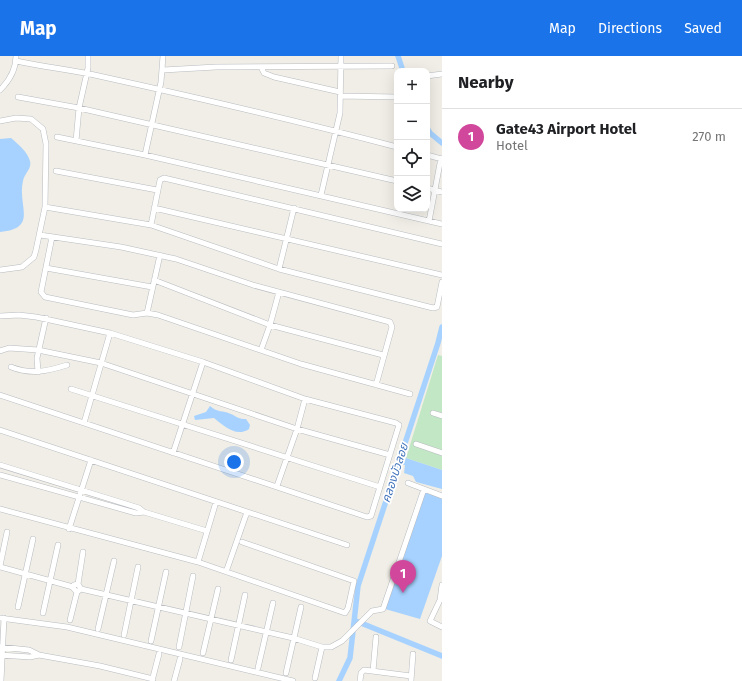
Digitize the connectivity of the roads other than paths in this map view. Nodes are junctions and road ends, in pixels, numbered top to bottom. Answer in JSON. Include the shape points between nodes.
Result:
{"nodes":[{"id":1,"x":88,"y":56,"type":"edge"},
{"id":2,"x":163,"y":56,"type":"edge"},
{"id":3,"x":340,"y":56,"type":"edge"},
{"id":4,"x":16,"y":58,"type":"edge"},
{"id":5,"x":341,"y":66,"type":"junction"},
{"id":6,"x":392,"y":66,"type":"dead end"},
{"id":7,"x":261,"y":67,"type":"junction"},
{"id":8,"x":163,"y":70,"type":"junction"},
{"id":9,"x":87,"y":73,"type":"junction"},
{"id":10,"x":442,"y":74,"type":"edge"},
{"id":11,"x":430,"y":76,"type":"edge"},
{"id":12,"x":159,"y":89,"type":"junction"},
{"id":13,"x":0,"y":90,"type":"edge"},
{"id":14,"x":340,"y":94,"type":"junction"},
{"id":15,"x":18,"y":97,"type":"dead end"},
{"id":16,"x":394,"y":97,"type":"edge"},
{"id":17,"x":79,"y":108,"type":"junction"},
{"id":18,"x":0,"y":121,"type":"edge"},
{"id":19,"x":152,"y":125,"type":"junction"},
{"id":20,"x":336,"y":131,"type":"junction"},
{"id":21,"x":57,"y":137,"type":"dead end"},
{"id":22,"x":76,"y":141,"type":"junction"},
{"id":23,"x":394,"y":146,"type":"edge"},
{"id":24,"x":145,"y":155,"type":"junction"},
{"id":25,"x":430,"y":156,"type":"edge"},
{"id":26,"x":441,"y":158,"type":"edge"},
{"id":27,"x":328,"y":164,"type":"junction"},
{"id":28,"x":56,"y":171,"type":"dead end"},
{"id":29,"x":394,"y":180,"type":"edge"},
{"id":30,"x":430,"y":189,"type":"edge"},
{"id":31,"x":157,"y":190,"type":"junction"},
{"id":32,"x":435,"y":190,"type":"junction"},
{"id":33,"x":442,"y":192,"type":"edge"},
{"id":34,"x":321,"y":195,"type":"junction"},
{"id":35,"x":44,"y":207,"type":"junction"},
{"id":36,"x":154,"y":208,"type":"junction"},
{"id":37,"x":294,"y":208,"type":"junction"},
{"id":38,"x":429,"y":221,"type":"junction"},
{"id":39,"x":151,"y":224,"type":"junction"},
{"id":40,"x":442,"y":224,"type":"edge"},
{"id":41,"x":40,"y":235,"type":"junction"},
{"id":42,"x":52,"y":237,"type":"junction"},
{"id":43,"x":286,"y":238,"type":"junction"},
{"id":44,"x":442,"y":244,"type":"edge"},
{"id":45,"x":160,"y":255,"type":"junction"},
{"id":46,"x":46,"y":268,"type":"junction"},
{"id":47,"x":279,"y":269,"type":"junction"},
{"id":48,"x":0,"y":270,"type":"edge"},
{"id":49,"x":442,"y":275,"type":"edge"},
{"id":50,"x":154,"y":280,"type":"junction"},
{"id":51,"x":442,"y":282,"type":"edge"},
{"id":52,"x":152,"y":286,"type":"junction"},
{"id":53,"x":279,"y":292,"type":"junction"},
{"id":54,"x":147,"y":313,"type":"junction"},
{"id":55,"x":0,"y":316,"type":"edge"},
{"id":56,"x":46,"y":318,"type":"junction"},
{"id":57,"x":270,"y":325,"type":"junction"},
{"id":58,"x":110,"y":333,"type":"junction"},
{"id":59,"x":38,"y":350,"type":"junction"},
{"id":60,"x":261,"y":350,"type":"junction"},
{"id":61,"x":0,"y":351,"type":"edge"},
{"id":62,"x":383,"y":355,"type":"junction"},
{"id":63,"x":203,"y":362,"type":"junction"},
{"id":64,"x":101,"y":363,"type":"junction"},
{"id":65,"x":67,"y":365,"type":"dead end"},
{"id":66,"x":11,"y":367,"type":"dead end"},
{"id":67,"x":38,"y":372,"type":"junction"},
{"id":68,"x":376,"y":385,"type":"junction"},
{"id":69,"x":71,"y":388,"type":"dead end"},
{"id":70,"x":191,"y":392,"type":"junction"},
{"id":71,"x":410,"y":394,"type":"dead end"},
{"id":72,"x":0,"y":395,"type":"edge"},
{"id":73,"x":92,"y":395,"type":"junction"},
{"id":74,"x":305,"y":399,"type":"junction"},
{"id":75,"x":433,"y":413,"type":"dead end"},
{"id":76,"x":442,"y":416,"type":"edge"},
{"id":77,"x":84,"y":423,"type":"junction"},
{"id":78,"x":181,"y":424,"type":"junction"},
{"id":79,"x":297,"y":429,"type":"junction"},
{"id":80,"x":0,"y":430,"type":"edge"},
{"id":81,"x":416,"y":444,"type":"dead end"},
{"id":82,"x":172,"y":453,"type":"junction"},
{"id":83,"x":442,"y":453,"type":"edge"},
{"id":84,"x":390,"y":455,"type":"junction"},
{"id":85,"x":287,"y":458,"type":"junction"},
{"id":86,"x":91,"y":460,"type":"junction"},
{"id":87,"x":0,"y":465,"type":"edge"},
{"id":88,"x":0,"y":475,"type":"edge"},
{"id":89,"x":408,"y":484,"type":"dead end"},
{"id":90,"x":277,"y":486,"type":"junction"},
{"id":91,"x":380,"y":487,"type":"junction"},
{"id":92,"x":424,"y":489,"type":"junction"},
{"id":93,"x":82,"y":490,"type":"junction"},
{"id":94,"x":442,"y":496,"type":"edge"},
{"id":95,"x":79,"y":498,"type":"junction"},
{"id":96,"x":216,"y":502,"type":"junction"},
{"id":97,"x":0,"y":509,"type":"edge"},
{"id":98,"x":144,"y":512,"type":"junction"},
{"id":99,"x":247,"y":512,"type":"junction"},
{"id":100,"x":70,"y":528,"type":"junction"},
{"id":101,"x":207,"y":531,"type":"junction"},
{"id":102,"x":7,"y":532,"type":"dead end"},
{"id":103,"x":33,"y":539,"type":"dead end"},
{"id":104,"x":242,"y":542,"type":"dead end"},
{"id":105,"x":58,"y":545,"type":"dead end"},
{"id":106,"x":348,"y":545,"type":"dead end"},
{"id":107,"x":83,"y":552,"type":"dead end"},
{"id":108,"x":114,"y":561,"type":"dead end"},
{"id":109,"x":198,"y":562,"type":"junction"},
{"id":110,"x":0,"y":567,"type":"edge"},
{"id":111,"x":138,"y":567,"type":"dead end"},
{"id":112,"x":166,"y":572,"type":"dead end"},
{"id":113,"x":226,"y":572,"type":"junction"},
{"id":114,"x":25,"y":574,"type":"junction"},
{"id":115,"x":193,"y":576,"type":"dead end"},
{"id":116,"x":50,"y":581,"type":"junction"},
{"id":117,"x":442,"y":585,"type":"edge"},
{"id":118,"x":77,"y":588,"type":"junction"},
{"id":119,"x":218,"y":589,"type":"dead end"},
{"id":120,"x":107,"y":594,"type":"junction"},
{"id":121,"x":245,"y":595,"type":"dead end"},
{"id":122,"x":131,"y":601,"type":"junction"},
{"id":123,"x":273,"y":603,"type":"dead end"},
{"id":124,"x":18,"y":606,"type":"dead end"},
{"id":125,"x":301,"y":607,"type":"dead end"},
{"id":126,"x":159,"y":608,"type":"junction"},
{"id":127,"x":43,"y":613,"type":"dead end"},
{"id":128,"x":186,"y":614,"type":"junction"},
{"id":129,"x":2,"y":618,"type":"edge"},
{"id":130,"x":70,"y":620,"type":"dead end"},
{"id":131,"x":210,"y":620,"type":"junction"},
{"id":132,"x":238,"y":626,"type":"junction"},
{"id":133,"x":442,"y":627,"type":"edge"},
{"id":134,"x":98,"y":629,"type":"dead end"},
{"id":135,"x":266,"y":632,"type":"junction"},
{"id":136,"x":124,"y":635,"type":"dead end"},
{"id":137,"x":376,"y":637,"type":"dead end"},
{"id":138,"x":293,"y":638,"type":"junction"},
{"id":139,"x":151,"y":641,"type":"dead end"},
{"id":140,"x":1,"y":647,"type":"edge"},
{"id":141,"x":179,"y":647,"type":"dead end"},
{"id":142,"x":322,"y":647,"type":"junction"},
{"id":143,"x":203,"y":653,"type":"dead end"},
{"id":144,"x":159,"y":654,"type":"dead end"},
{"id":145,"x":414,"y":654,"type":"dead end"},
{"id":146,"x":1,"y":655,"type":"edge"},
{"id":147,"x":39,"y":655,"type":"junction"},
{"id":148,"x":180,"y":659,"type":"dead end"},
{"id":149,"x":231,"y":660,"type":"dead end"},
{"id":150,"x":258,"y":668,"type":"dead end"},
{"id":151,"x":372,"y":671,"type":"junction"},
{"id":152,"x":286,"y":673,"type":"dead end"},
{"id":153,"x":315,"y":678,"type":"dead end"},
{"id":154,"x":411,"y":678,"type":"edge"},
{"id":155,"x":153,"y":680,"type":"edge"},
{"id":156,"x":1,"y":681,"type":"edge"},
{"id":157,"x":174,"y":681,"type":"edge"},
{"id":158,"x":293,"y":681,"type":"edge"},
{"id":159,"x":360,"y":681,"type":"edge"}],
"edges":[{"from":1,"to":9,"type":"street"},
{"from":2,"to":8,"type":"street"},
{"from":3,"to":5,"type":"street"},
{"from":4,"to":9,"type":"street"},
{"from":4,"to":13,"type":"street","via":[[8,82]]},
{"from":5,"to":6,"type":"street"},
{"from":5,"to":7,"type":"street"},
{"from":5,"to":14,"type":"street"},
{"from":7,"to":8,"type":"street"},
{"from":7,"to":14,"type":"street","via":[[264,73],[274,77]]},
{"from":8,"to":12,"type":"street"},
{"from":9,"to":12,"type":"street"},
{"from":9,"to":17,"type":"street"},
{"from":10,"to":11,"type":"street"},
{"from":12,"to":19,"type":"street"},
{"from":12,"to":20,"type":"street"},
{"from":14,"to":16,"type":"street"},
{"from":14,"to":20,"type":"street","via":[[340,113]]},
{"from":15,"to":17,"type":"street"},
{"from":17,"to":19,"type":"street"},
{"from":17,"to":22,"type":"street"},
{"from":18,"to":35,"type":"street","via":[[31,118],[44,132]]},
{"from":19,"to":24,"type":"street"},
{"from":19,"to":27,"type":"street"},
{"from":20,"to":23,"type":"street"},
{"from":20,"to":27,"type":"street"},
{"from":21,"to":22,"type":"street"},
{"from":22,"to":24,"type":"street"},
{"from":24,"to":34,"type":"street"},
{"from":25,"to":26,"type":"street"},
{"from":26,"to":32,"type":"street"},
{"from":27,"to":29,"type":"street"},
{"from":27,"to":34,"type":"street"},
{"from":28,"to":31,"type":"street"},
{"from":30,"to":32,"type":"street"},
{"from":31,"to":36,"type":"street"},
{"from":31,"to":37,"type":"street","via":[[160,180],[164,178]]},
{"from":32,"to":33,"type":"street"},
{"from":32,"to":38,"type":"street"},
{"from":34,"to":38,"type":"street"},
{"from":35,"to":39,"type":"street"},
{"from":35,"to":41,"type":"street"},
{"from":36,"to":39,"type":"street"},
{"from":36,"to":43,"type":"street"},
{"from":37,"to":43,"type":"street"},
{"from":37,"to":44,"type":"street"},
{"from":38,"to":40,"type":"street"},
{"from":39,"to":47,"type":"street"},
{"from":41,"to":42,"type":"street"},
{"from":41,"to":48,"type":"street","via":[[34,257],[28,263],[22,267]]},
{"from":42,"to":45,"type":"street"},
{"from":42,"to":46,"type":"street"},
{"from":43,"to":47,"type":"street"},
{"from":43,"to":49,"type":"street"},
{"from":45,"to":50,"type":"street"},
{"from":45,"to":53,"type":"street","via":[[193,263]]},
{"from":46,"to":52,"type":"street"},
{"from":46,"to":54,"type":"street","via":[[41,292],[45,297],[133,315]]},
{"from":47,"to":51,"type":"street","via":[[433,308],[437,307]]},
{"from":50,"to":52,"type":"street"},
{"from":50,"to":57,"type":"street"},
{"from":52,"to":54,"type":"street"},
{"from":53,"to":57,"type":"street"},
{"from":53,"to":62,"type":"street","via":[[390,322],[392,327]]},
{"from":54,"to":60,"type":"street"},
{"from":55,"to":56,"type":"street"},
{"from":56,"to":58,"type":"street"},
{"from":56,"to":59,"type":"street"},
{"from":57,"to":60,"type":"street"},
{"from":57,"to":62,"type":"street"},
{"from":58,"to":63,"type":"street"},
{"from":58,"to":64,"type":"street"},
{"from":59,"to":61,"type":"street","via":[[9,348]]},
{"from":59,"to":64,"type":"street"},
{"from":59,"to":67,"type":"street"},
{"from":60,"to":68,"type":"street"},
{"from":62,"to":68,"type":"street"},
{"from":63,"to":70,"type":"street"},
{"from":63,"to":74,"type":"street"},
{"from":64,"to":70,"type":"street"},
{"from":64,"to":73,"type":"street"},
{"from":65,"to":67,"type":"street"},
{"from":66,"to":67,"type":"street"},
{"from":68,"to":71,"type":"street"},
{"from":69,"to":73,"type":"street"},
{"from":70,"to":78,"type":"street"},
{"from":70,"to":79,"type":"street"},
{"from":72,"to":77,"type":"street"},
{"from":73,"to":77,"type":"street"},
{"from":73,"to":78,"type":"street"},
{"from":74,"to":79,"type":"street"},
{"from":74,"to":84,"type":"street","via":[[398,424]]},
{"from":75,"to":76,"type":"street"},
{"from":77,"to":82,"type":"street"},
{"from":78,"to":82,"type":"street"},
{"from":78,"to":85,"type":"street"},
{"from":79,"to":84,"type":"street"},
{"from":79,"to":85,"type":"street"},
{"from":80,"to":86,"type":"street"},
{"from":81,"to":83,"type":"street"},
{"from":82,"to":90,"type":"street"},
{"from":84,"to":91,"type":"street"},
{"from":85,"to":90,"type":"street"},
{"from":85,"to":91,"type":"street"},
{"from":86,"to":93,"type":"street"},
{"from":86,"to":96,"type":"street"},
{"from":87,"to":93,"type":"street"},
{"from":88,"to":95,"type":"street"},
{"from":89,"to":92,"type":"street"},
{"from":90,"to":91,"type":"street","via":[[370,517]]},
{"from":92,"to":94,"type":"street"},
{"from":92,"to":142,"type":"street","via":[[383,609],[371,613],[337,645]]},
{"from":93,"to":95,"type":"street"},
{"from":93,"to":98,"type":"street","via":[[139,508]]},
{"from":95,"to":98,"type":"street","via":[[136,513]]},
{"from":95,"to":100,"type":"street"},
{"from":96,"to":99,"type":"street"},
{"from":96,"to":101,"type":"street"},
{"from":97,"to":100,"type":"street"},
{"from":98,"to":101,"type":"street"},
{"from":99,"to":106,"type":"street"},
{"from":99,"to":113,"type":"street"},
{"from":100,"to":109,"type":"street"},
{"from":101,"to":109,"type":"street"},
{"from":102,"to":110,"type":"street"},
{"from":103,"to":114,"type":"street"},
{"from":104,"to":113,"type":"street","via":[[354,581],[348,608],[345,612]]},
{"from":105,"to":116,"type":"street"},
{"from":107,"to":118,"type":"street"},
{"from":108,"to":120,"type":"street"},
{"from":109,"to":113,"type":"street"},
{"from":110,"to":114,"type":"street"},
{"from":111,"to":122,"type":"street"},
{"from":112,"to":126,"type":"street"},
{"from":114,"to":116,"type":"street"},
{"from":114,"to":124,"type":"street"},
{"from":115,"to":128,"type":"street"},
{"from":116,"to":118,"type":"street"},
{"from":116,"to":127,"type":"street"},
{"from":117,"to":133,"type":"street","via":[[440,600],[430,620]]},
{"from":118,"to":120,"type":"street"},
{"from":118,"to":130,"type":"street"},
{"from":119,"to":131,"type":"street"},
{"from":120,"to":122,"type":"street"},
{"from":120,"to":134,"type":"street"},
{"from":121,"to":132,"type":"street"},
{"from":122,"to":126,"type":"street"},
{"from":122,"to":136,"type":"street"},
{"from":123,"to":135,"type":"street"},
{"from":125,"to":138,"type":"street"},
{"from":126,"to":128,"type":"street"},
{"from":126,"to":139,"type":"street"},
{"from":128,"to":131,"type":"street"},
{"from":128,"to":141,"type":"street"},
{"from":129,"to":140,"type":"street"},
{"from":129,"to":158,"type":"street","via":[[67,627]]},
{"from":131,"to":132,"type":"street"},
{"from":131,"to":143,"type":"street"},
{"from":132,"to":135,"type":"street"},
{"from":132,"to":149,"type":"street"},
{"from":135,"to":138,"type":"street"},
{"from":135,"to":150,"type":"street"},
{"from":137,"to":151,"type":"street"},
{"from":138,"to":142,"type":"street"},
{"from":138,"to":152,"type":"street"},
{"from":140,"to":146,"type":"street"},
{"from":140,"to":147,"type":"street","via":[[29,650]]},
{"from":142,"to":153,"type":"street"},
{"from":144,"to":155,"type":"street"},
{"from":145,"to":154,"type":"street"},
{"from":146,"to":147,"type":"street"},
{"from":146,"to":156,"type":"street"},
{"from":147,"to":155,"type":"street","via":[[100,666]]},
{"from":148,"to":157,"type":"street"},
{"from":151,"to":154,"type":"street"},
{"from":151,"to":159,"type":"street","via":[[362,670]]}]}
